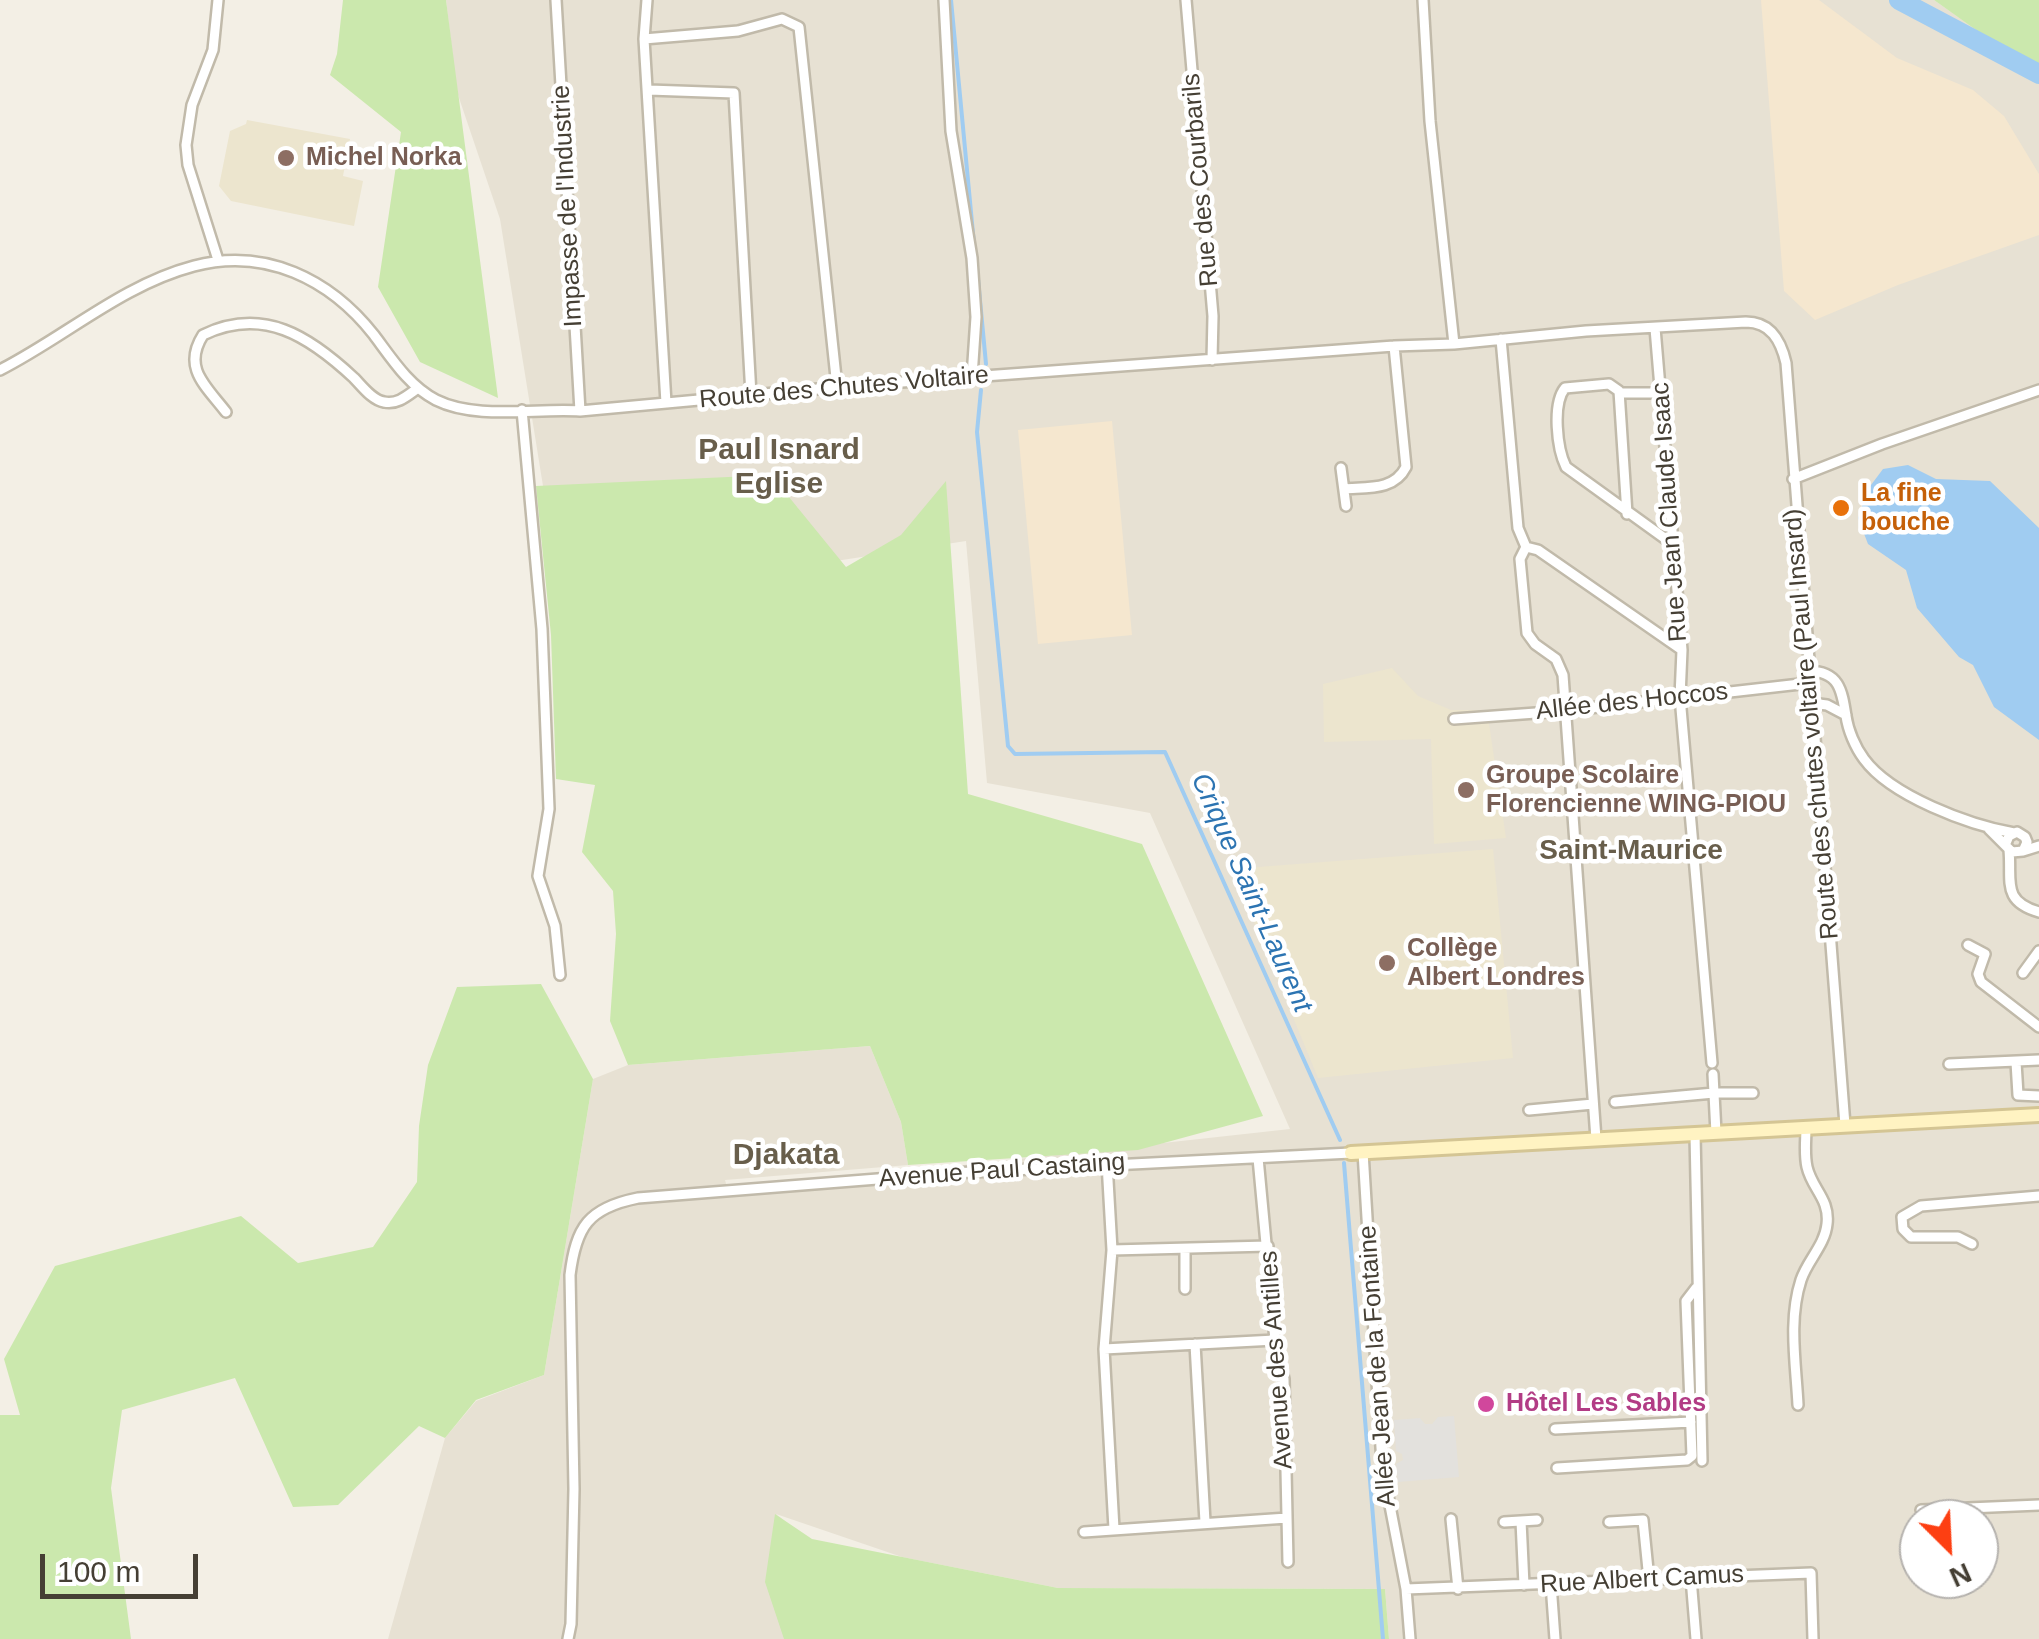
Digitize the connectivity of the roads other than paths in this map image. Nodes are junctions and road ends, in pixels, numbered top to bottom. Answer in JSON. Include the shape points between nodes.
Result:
{"nodes":[{"id":1,"x":218,"y":0,"type":"edge"},
{"id":2,"x":556,"y":0,"type":"edge"},
{"id":3,"x":647,"y":0,"type":"edge"},
{"id":4,"x":944,"y":0,"type":"edge"},
{"id":5,"x":1186,"y":0,"type":"edge"},
{"id":6,"x":1423,"y":0,"type":"edge"},
{"id":7,"x":644,"y":38,"type":"junction"},
{"id":8,"x":649,"y":90,"type":"junction"},
{"id":9,"x":218,"y":260,"type":"junction"},
{"id":10,"x":1655,"y":328,"type":"junction"},
{"id":11,"x":1768,"y":328,"type":"joint"},
{"id":12,"x":1501,"y":339,"type":"junction"},
{"id":13,"x":1454,"y":344,"type":"junction"},
{"id":14,"x":1394,"y":346,"type":"junction"},
{"id":15,"x":1212,"y":360,"type":"junction"},
{"id":16,"x":0,"y":370,"type":"edge"},
{"id":17,"x":972,"y":377,"type":"junction"},
{"id":18,"x":837,"y":387,"type":"junction"},
{"id":19,"x":418,"y":388,"type":"junction"},
{"id":20,"x":2039,"y":390,"type":"edge"},
{"id":21,"x":1619,"y":393,"type":"junction"},
{"id":22,"x":1662,"y":393,"type":"junction"},
{"id":23,"x":751,"y":395,"type":"junction"},
{"id":24,"x":666,"y":404,"type":"junction"},
{"id":25,"x":522,"y":410,"type":"junction"},
{"id":26,"x":580,"y":411,"type":"junction"},
{"id":27,"x":226,"y":412,"type":"dead end"},
{"id":28,"x":1341,"y":468,"type":"dead end"},
{"id":29,"x":1793,"y":479,"type":"junction"},
{"id":30,"x":1344,"y":489,"type":"junction"},
{"id":31,"x":1346,"y":506,"type":"dead end"},
{"id":32,"x":1627,"y":514,"type":"junction"},
{"id":33,"x":1674,"y":545,"type":"junction"},
{"id":34,"x":1526,"y":547,"type":"junction"},
{"id":35,"x":1682,"y":650,"type":"junction"},
{"id":36,"x":1808,"y":670,"type":"junction"},
{"id":37,"x":1809,"y":683,"type":"junction"},
{"id":38,"x":1680,"y":697,"type":"junction"},
{"id":39,"x":1811,"y":703,"type":"junction"},
{"id":40,"x":1564,"y":711,"type":"junction"},
{"id":41,"x":1846,"y":716,"type":"junction"},
{"id":42,"x":1454,"y":719,"type":"dead end"},
{"id":43,"x":1988,"y":828,"type":"junction"},
{"id":44,"x":2014,"y":833,"type":"junction"},
{"id":45,"x":2025,"y":836,"type":"junction"},
{"id":46,"x":2039,"y":844,"type":"edge"},
{"id":47,"x":2008,"y":847,"type":"junction"},
{"id":48,"x":2022,"y":852,"type":"junction"},
{"id":49,"x":2011,"y":868,"type":"junction"},
{"id":50,"x":2039,"y":912,"type":"edge"},
{"id":51,"x":1968,"y":946,"type":"dead end"},
{"id":52,"x":2039,"y":951,"type":"edge"},
{"id":53,"x":2024,"y":973,"type":"dead end"},
{"id":54,"x":560,"y":975,"type":"dead end"},
{"id":55,"x":2039,"y":1027,"type":"edge"},
{"id":56,"x":2039,"y":1060,"type":"edge"},
{"id":57,"x":2016,"y":1062,"type":"junction"},
{"id":58,"x":1949,"y":1064,"type":"dead end"},
{"id":59,"x":1714,"y":1093,"type":"junction"},
{"id":60,"x":1753,"y":1093,"type":"dead end"},
{"id":61,"x":2039,"y":1096,"type":"edge"},
{"id":62,"x":1615,"y":1102,"type":"dead end"},
{"id":63,"x":1593,"y":1104,"type":"junction"},
{"id":64,"x":1529,"y":1110,"type":"dead end"},
{"id":65,"x":2039,"y":1115,"type":"edge"},
{"id":66,"x":1845,"y":1126,"type":"junction"},
{"id":67,"x":1806,"y":1128,"type":"junction"},
{"id":68,"x":1716,"y":1133,"type":"junction"},
{"id":69,"x":1695,"y":1134,"type":"junction"},
{"id":70,"x":1596,"y":1139,"type":"junction"},
{"id":71,"x":1356,"y":1152,"type":"junction"},
{"id":72,"x":1258,"y":1158,"type":"junction"},
{"id":73,"x":1107,"y":1163,"type":"junction"},
{"id":74,"x":2039,"y":1196,"type":"edge"},
{"id":75,"x":1972,"y":1244,"type":"dead end"},
{"id":76,"x":1268,"y":1246,"type":"junction"},
{"id":77,"x":1112,"y":1250,"type":"junction"},
{"id":78,"x":1184,"y":1250,"type":"junction"},
{"id":79,"x":1696,"y":1288,"type":"junction"},
{"id":80,"x":1185,"y":1289,"type":"dead end"},
{"id":81,"x":1275,"y":1340,"type":"junction"},
{"id":82,"x":1195,"y":1344,"type":"junction"},
{"id":83,"x":1104,"y":1348,"type":"junction"},
{"id":84,"x":1798,"y":1405,"type":"dead end"},
{"id":85,"x":1691,"y":1422,"type":"junction"},
{"id":86,"x":1555,"y":1428,"type":"dead end"},
{"id":87,"x":1702,"y":1460,"type":"dead end"},
{"id":88,"x":1557,"y":1468,"type":"dead end"},
{"id":89,"x":2039,"y":1505,"type":"edge"},
{"id":90,"x":1999,"y":1507,"type":"edge"},
{"id":91,"x":1287,"y":1518,"type":"junction"},
{"id":92,"x":1451,"y":1519,"type":"dead end"},
{"id":93,"x":1538,"y":1520,"type":"dead end"},
{"id":94,"x":1521,"y":1521,"type":"junction"},
{"id":95,"x":1205,"y":1522,"type":"junction"},
{"id":96,"x":1504,"y":1522,"type":"dead end"},
{"id":97,"x":1610,"y":1522,"type":"dead end"},
{"id":98,"x":1114,"y":1529,"type":"junction"},
{"id":99,"x":1084,"y":1532,"type":"dead end"},
{"id":100,"x":1288,"y":1562,"type":"dead end"},
{"id":101,"x":1690,"y":1578,"type":"junction"},
{"id":102,"x":1649,"y":1580,"type":"junction"},
{"id":103,"x":1551,"y":1584,"type":"junction"},
{"id":104,"x":1524,"y":1586,"type":"junction"},
{"id":105,"x":1406,"y":1589,"type":"junction"},
{"id":106,"x":1458,"y":1589,"type":"junction"},
{"id":107,"x":568,"y":1639,"type":"edge"},
{"id":108,"x":1410,"y":1639,"type":"edge"},
{"id":109,"x":1554,"y":1639,"type":"edge"},
{"id":110,"x":1696,"y":1639,"type":"edge"},
{"id":111,"x":1813,"y":1639,"type":"edge"}],
"edges":[{"from":1,"to":9,"type":"street","via":[[186,145]]},
{"from":2,"to":26,"type":"street","name":"Impasse de l'Industrie"},
{"from":3,"to":7,"type":"street"},
{"from":4,"to":17,"type":"street","via":[[951,131],[972,258]]},
{"from":5,"to":15,"type":"street","name":"Rue des Courbarils"},
{"from":6,"to":13,"type":"street"},
{"from":7,"to":8,"type":"street"},
{"from":7,"to":18,"type":"street","via":[[738,32],[782,19],[799,28]]},
{"from":8,"to":23,"type":"street","via":[[734,93]]},
{"from":8,"to":24,"type":"street"},
{"from":9,"to":16,"type":"street","name":"Route des Chutes Voltaire","via":[[134,290]]},
{"from":9,"to":19,"type":"street","name":"Route des Chutes Voltaire","via":[[274,264],[316,282],[359,316]]},
{"from":10,"to":11,"type":"street","name":"Route des Chutes Voltaire","via":[[1756,322]]},
{"from":10,"to":12,"type":"street","name":"Route des Chutes Voltaire"},
{"from":10,"to":22,"type":"street","name":"Rue Jean Claude Isaac"},
{"from":11,"to":29,"type":"street","name":"Route des chutes voltaire (Paul Insard)","via":[[1786,363]]},
{"from":12,"to":13,"type":"street","name":"Route des Chutes Voltaire"},
{"from":12,"to":34,"type":"street","via":[[1518,528]]},
{"from":13,"to":14,"type":"street","name":"Route des Chutes Voltaire"},
{"from":14,"to":15,"type":"street","name":"Route des Chutes Voltaire"},
{"from":14,"to":30,"type":"street","via":[[1406,468],[1388,484]]},
{"from":15,"to":17,"type":"street","name":"Route des Chutes Voltaire"},
{"from":17,"to":18,"type":"street","name":"Route des Chutes Voltaire"},
{"from":18,"to":23,"type":"street","name":"Route des Chutes Voltaire"},
{"from":19,"to":25,"type":"street","name":"Route des Chutes Voltaire","via":[[463,409]]},
{"from":19,"to":27,"type":"street","via":[[386,404],[281,326],[243,321],[204,335],[194,355],[194,368]]},
{"from":20,"to":29,"type":"street"},
{"from":21,"to":22,"type":"street"},
{"from":21,"to":32,"type":"street"},
{"from":21,"to":32,"type":"street","via":[[1605,384],[1563,390],[1561,456],[1569,470]]},
{"from":22,"to":33,"type":"street","name":"Rue Jean Claude Isaac"},
{"from":23,"to":24,"type":"street","name":"Route des Chutes Voltaire"},
{"from":24,"to":26,"type":"street","name":"Route des Chutes Voltaire"},
{"from":25,"to":26,"type":"street","name":"Route des Chutes Voltaire"},
{"from":25,"to":54,"type":"street","via":[[542,628],[549,809],[538,876],[555,926]]},
{"from":28,"to":30,"type":"street"},
{"from":29,"to":36,"type":"street","name":"Route des chutes voltaire (Paul Insard)"},
{"from":30,"to":31,"type":"street"},
{"from":32,"to":33,"type":"street"},
{"from":33,"to":35,"type":"street","name":"Rue Jean Claude Isaac"},
{"from":34,"to":35,"type":"street"},
{"from":34,"to":40,"type":"street","via":[[1520,560],[1527,632],[1561,666]]},
{"from":35,"to":38,"type":"street","name":"Rue Jean Claude Isaac"},
{"from":36,"to":37,"type":"street","name":"Route des chutes voltaire (Paul Insard)"},
{"from":36,"to":41,"type":"street","via":[[1837,681]]},
{"from":37,"to":38,"type":"street","name":"Allée des Hoccos"},
{"from":37,"to":39,"type":"street","name":"Route des chutes voltaire (Paul Insard)"},
{"from":38,"to":40,"type":"street","name":"Allée des Hoccos"},
{"from":38,"to":59,"type":"street","name":"Rue Jean Claude Isaac"},
{"from":39,"to":41,"type":"street"},
{"from":39,"to":66,"type":"street","name":"Route des chutes voltaire (Paul Insard)"},
{"from":40,"to":42,"type":"street","name":"Allée des Hoccos"},
{"from":40,"to":63,"type":"street"},
{"from":41,"to":43,"type":"street","via":[[1873,770],[1902,792]]},
{"from":43,"to":44,"type":"street"},
{"from":43,"to":47,"type":"street"},
{"from":44,"to":45,"type":"street"},
{"from":44,"to":47,"type":"street"},
{"from":45,"to":46,"type":"street"},
{"from":45,"to":48,"type":"street"},
{"from":46,"to":48,"type":"street"},
{"from":47,"to":48,"type":"street"},
{"from":47,"to":49,"type":"street"},
{"from":48,"to":49,"type":"street"},
{"from":49,"to":50,"type":"street","via":[[2012,895]]},
{"from":51,"to":55,"type":"street","via":[[1985,954],[1981,982]]},
{"from":52,"to":53,"type":"street"},
{"from":56,"to":57,"type":"street"},
{"from":57,"to":58,"type":"street"},
{"from":57,"to":61,"type":"street","via":[[2018,1095]]},
{"from":59,"to":60,"type":"street"},
{"from":59,"to":62,"type":"street"},
{"from":59,"to":68,"type":"street","name":"Rue Jean Claude Isaac"},
{"from":63,"to":64,"type":"street"},
{"from":63,"to":70,"type":"street"},
{"from":65,"to":66,"type":"street","name":"Avenue Paul Castaing"},
{"from":66,"to":67,"type":"street","name":"Avenue Paul Castaing"},
{"from":67,"to":68,"type":"street","name":"Avenue Paul Castaing"},
{"from":67,"to":84,"type":"street","via":[[1807,1165],[1828,1219],[1796,1298]]},
{"from":68,"to":69,"type":"street","name":"Avenue Paul Castaing"},
{"from":69,"to":70,"type":"street","name":"Avenue Paul Castaing"},
{"from":69,"to":79,"type":"street"},
{"from":70,"to":71,"type":"street","name":"Avenue Paul Castaing"},
{"from":71,"to":72,"type":"street","name":"Avenue Paul Castaing"},
{"from":71,"to":105,"type":"street","name":"Allée Jean de la Fontaine","via":[[1382,1464]]},
{"from":72,"to":73,"type":"street","name":"Avenue Paul Castaing"},
{"from":72,"to":76,"type":"street","name":"Avenue des Antilles"},
{"from":73,"to":77,"type":"street"},
{"from":73,"to":107,"type":"street","name":"Avenue Paul Castaing","via":[[658,1196],[595,1213],[574,1244],[570,1275],[574,1490]]},
{"from":74,"to":75,"type":"street","via":[[1920,1206],[1902,1216],[1902,1229],[1911,1237]]},
{"from":76,"to":78,"type":"street"},
{"from":76,"to":81,"type":"street","name":"Avenue des Antilles"},
{"from":77,"to":78,"type":"street"},
{"from":77,"to":83,"type":"street"},
{"from":78,"to":80,"type":"street"},
{"from":79,"to":85,"type":"street","via":[[1686,1300]]},
{"from":79,"to":87,"type":"street"},
{"from":81,"to":82,"type":"street"},
{"from":81,"to":91,"type":"street","name":"Avenue des Antilles","via":[[1284,1380]]},
{"from":82,"to":83,"type":"street"},
{"from":82,"to":95,"type":"street"},
{"from":83,"to":98,"type":"street"},
{"from":85,"to":86,"type":"street"},
{"from":85,"to":88,"type":"street","via":[[1687,1460]]},
{"from":89,"to":90,"type":"street"},
{"from":91,"to":95,"type":"street"},
{"from":91,"to":100,"type":"street","name":"Avenue des Antilles"},
{"from":92,"to":106,"type":"street"},
{"from":93,"to":94,"type":"street"},
{"from":94,"to":96,"type":"street"},
{"from":94,"to":104,"type":"street"},
{"from":95,"to":98,"type":"street"},
{"from":97,"to":102,"type":"street","via":[[1643,1520]]},
{"from":98,"to":99,"type":"street"},
{"from":101,"to":102,"type":"street","name":"Rue Albert Camus"},
{"from":101,"to":110,"type":"street"},
{"from":101,"to":111,"type":"street","name":"Rue Albert Camus","via":[[1811,1573]]},
{"from":102,"to":103,"type":"street","name":"Rue Albert Camus"},
{"from":103,"to":104,"type":"street","name":"Rue Albert Camus"},
{"from":103,"to":109,"type":"street"},
{"from":104,"to":106,"type":"street","name":"Rue Albert Camus"},
{"from":105,"to":106,"type":"street","name":"Rue Albert Camus"},
{"from":105,"to":108,"type":"street","name":"Allée Jean de la Fontaine"}]}
